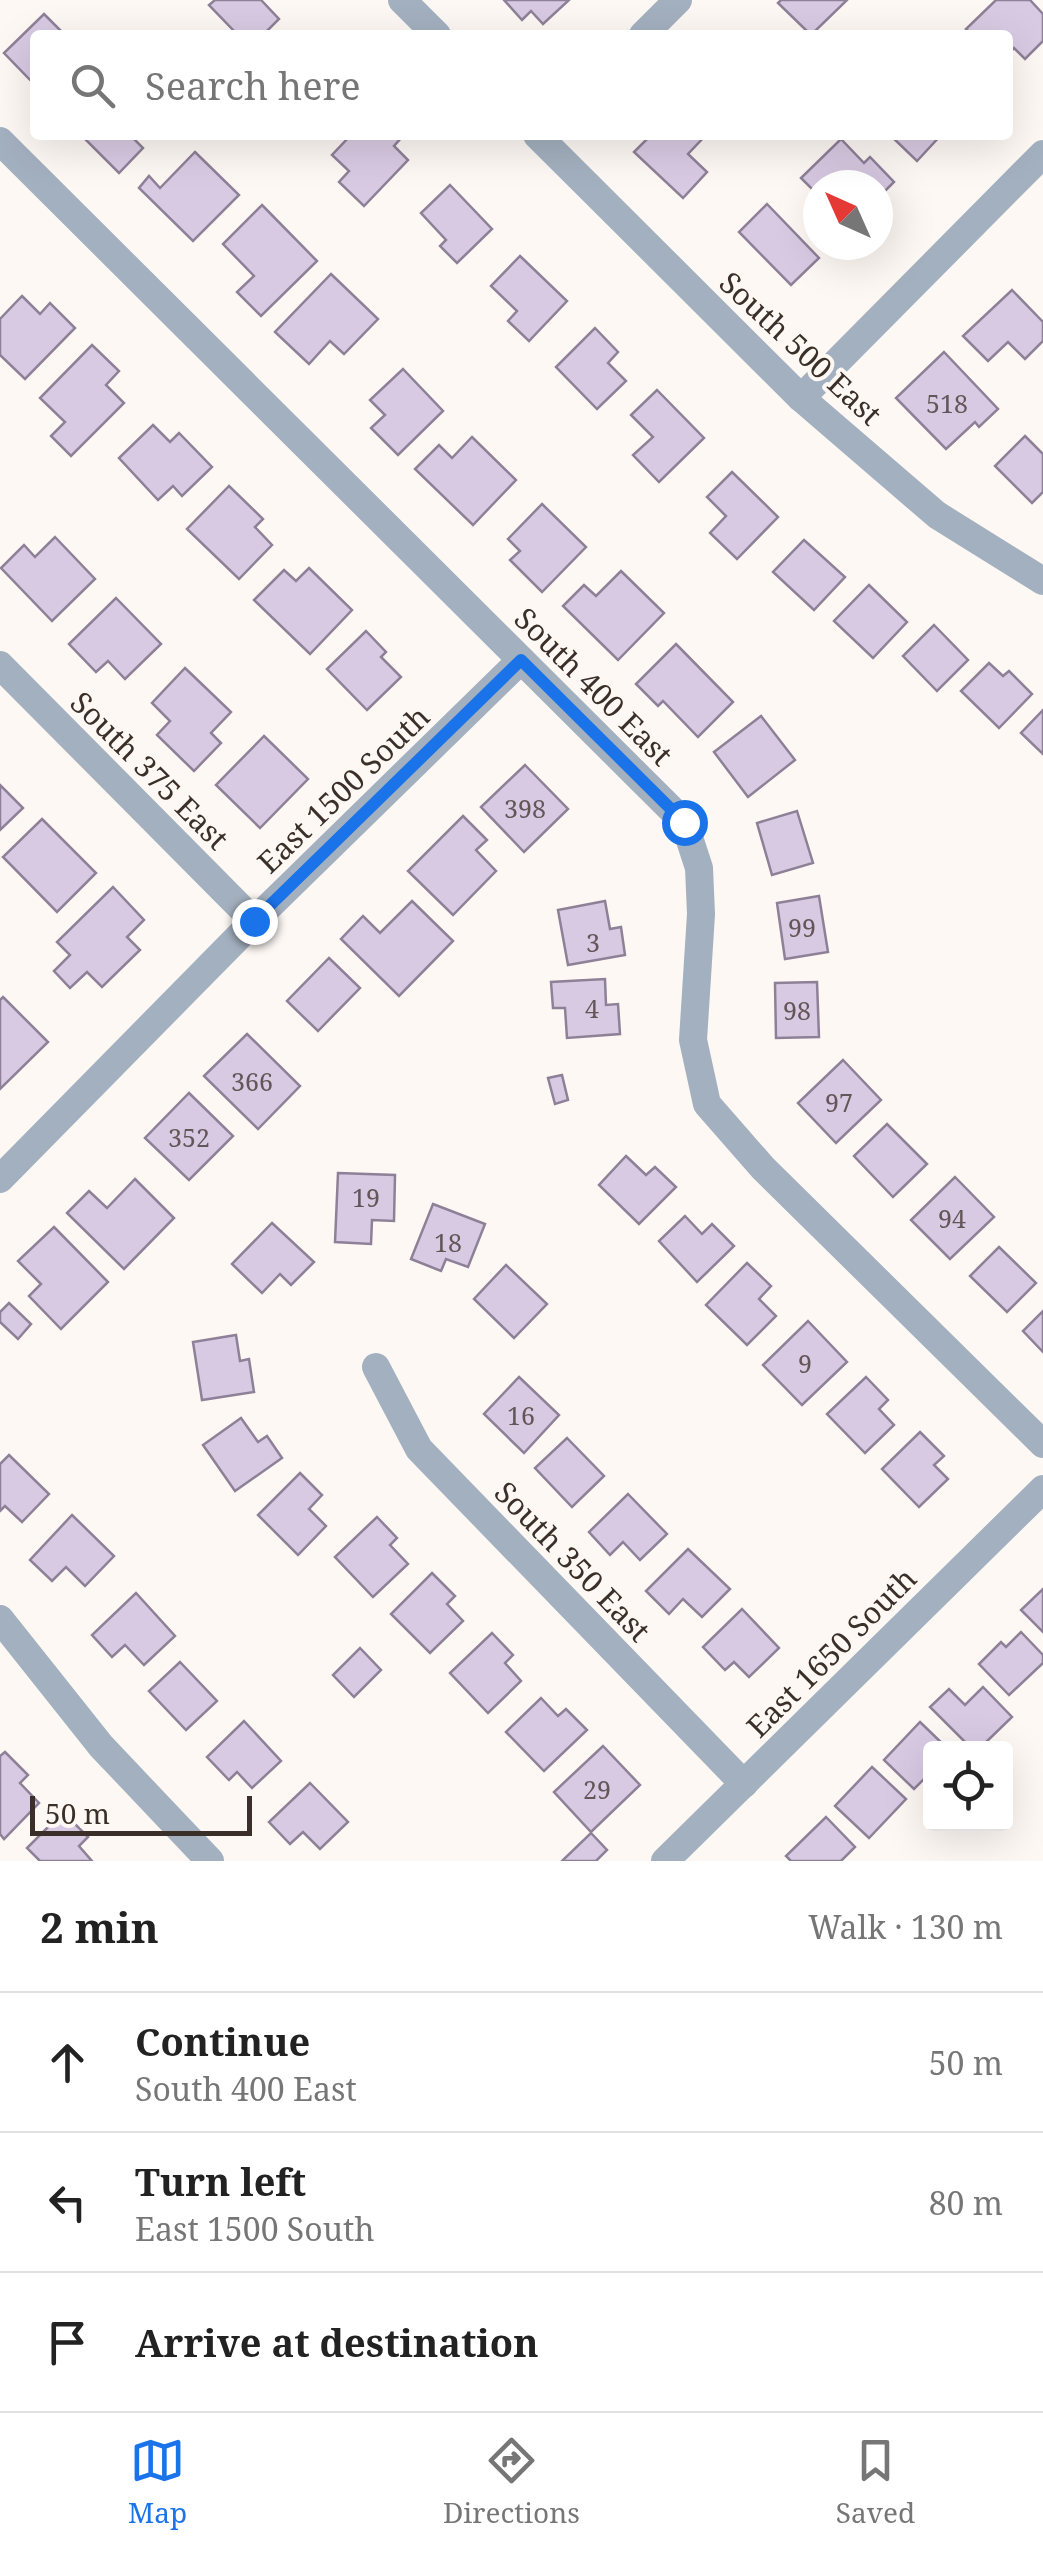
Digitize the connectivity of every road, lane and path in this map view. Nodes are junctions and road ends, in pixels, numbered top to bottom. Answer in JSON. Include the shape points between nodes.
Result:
{"nodes":[{"id":1,"x":402,"y":0,"type":"edge"},
{"id":2,"x":678,"y":0,"type":"edge"},
{"id":3,"x":432,"y":30,"type":"edge"},
{"id":4,"x":648,"y":30,"type":"edge"},
{"id":5,"x":544,"y":140,"type":"edge"},
{"id":6,"x":0,"y":142,"type":"edge"},
{"id":7,"x":1043,"y":154,"type":"edge"},
{"id":8,"x":801,"y":398,"type":"junction"},
{"id":9,"x":1043,"y":581,"type":"edge"},
{"id":10,"x":521,"y":660,"type":"junction"},
{"id":11,"x":0,"y":665,"type":"edge"},
{"id":12,"x":254,"y":921,"type":"junction"},
{"id":13,"x":0,"y":1179,"type":"edge"},
{"id":14,"x":376,"y":1367,"type":"dead end"},
{"id":15,"x":1043,"y":1444,"type":"edge"},
{"id":16,"x":1043,"y":1489,"type":"edge"},
{"id":17,"x":0,"y":1619,"type":"edge"},
{"id":18,"x":744,"y":1784,"type":"junction"},
{"id":19,"x":210,"y":1861,"type":"edge"},
{"id":20,"x":665,"y":1861,"type":"edge"}],
"edges":[{"from":1,"to":3,"type":"street"},
{"from":2,"to":4,"type":"street"},
{"from":5,"to":8,"type":"street","name":"South 500 East"},
{"from":6,"to":10,"type":"street","name":"South 400 East"},
{"from":7,"to":8,"type":"street"},
{"from":8,"to":9,"type":"street","name":"South 500 East","via":[[936,515]]},
{"from":10,"to":12,"type":"street","name":"East 1500 South"},
{"from":10,"to":15,"type":"street","name":"South 400 East","via":[[684,822],[700,868],[692,1040],[707,1104],[763,1168]]},
{"from":11,"to":12,"type":"street","name":"South 375 East"},
{"from":12,"to":13,"type":"street","name":"East 1500 South"},
{"from":14,"to":18,"type":"street","name":"South 350 East","via":[[420,1449]]},
{"from":16,"to":18,"type":"street","name":"East 1650 South"},
{"from":17,"to":19,"type":"street","via":[[101,1746]]},
{"from":18,"to":20,"type":"street","name":"East 1650 South"}]}
